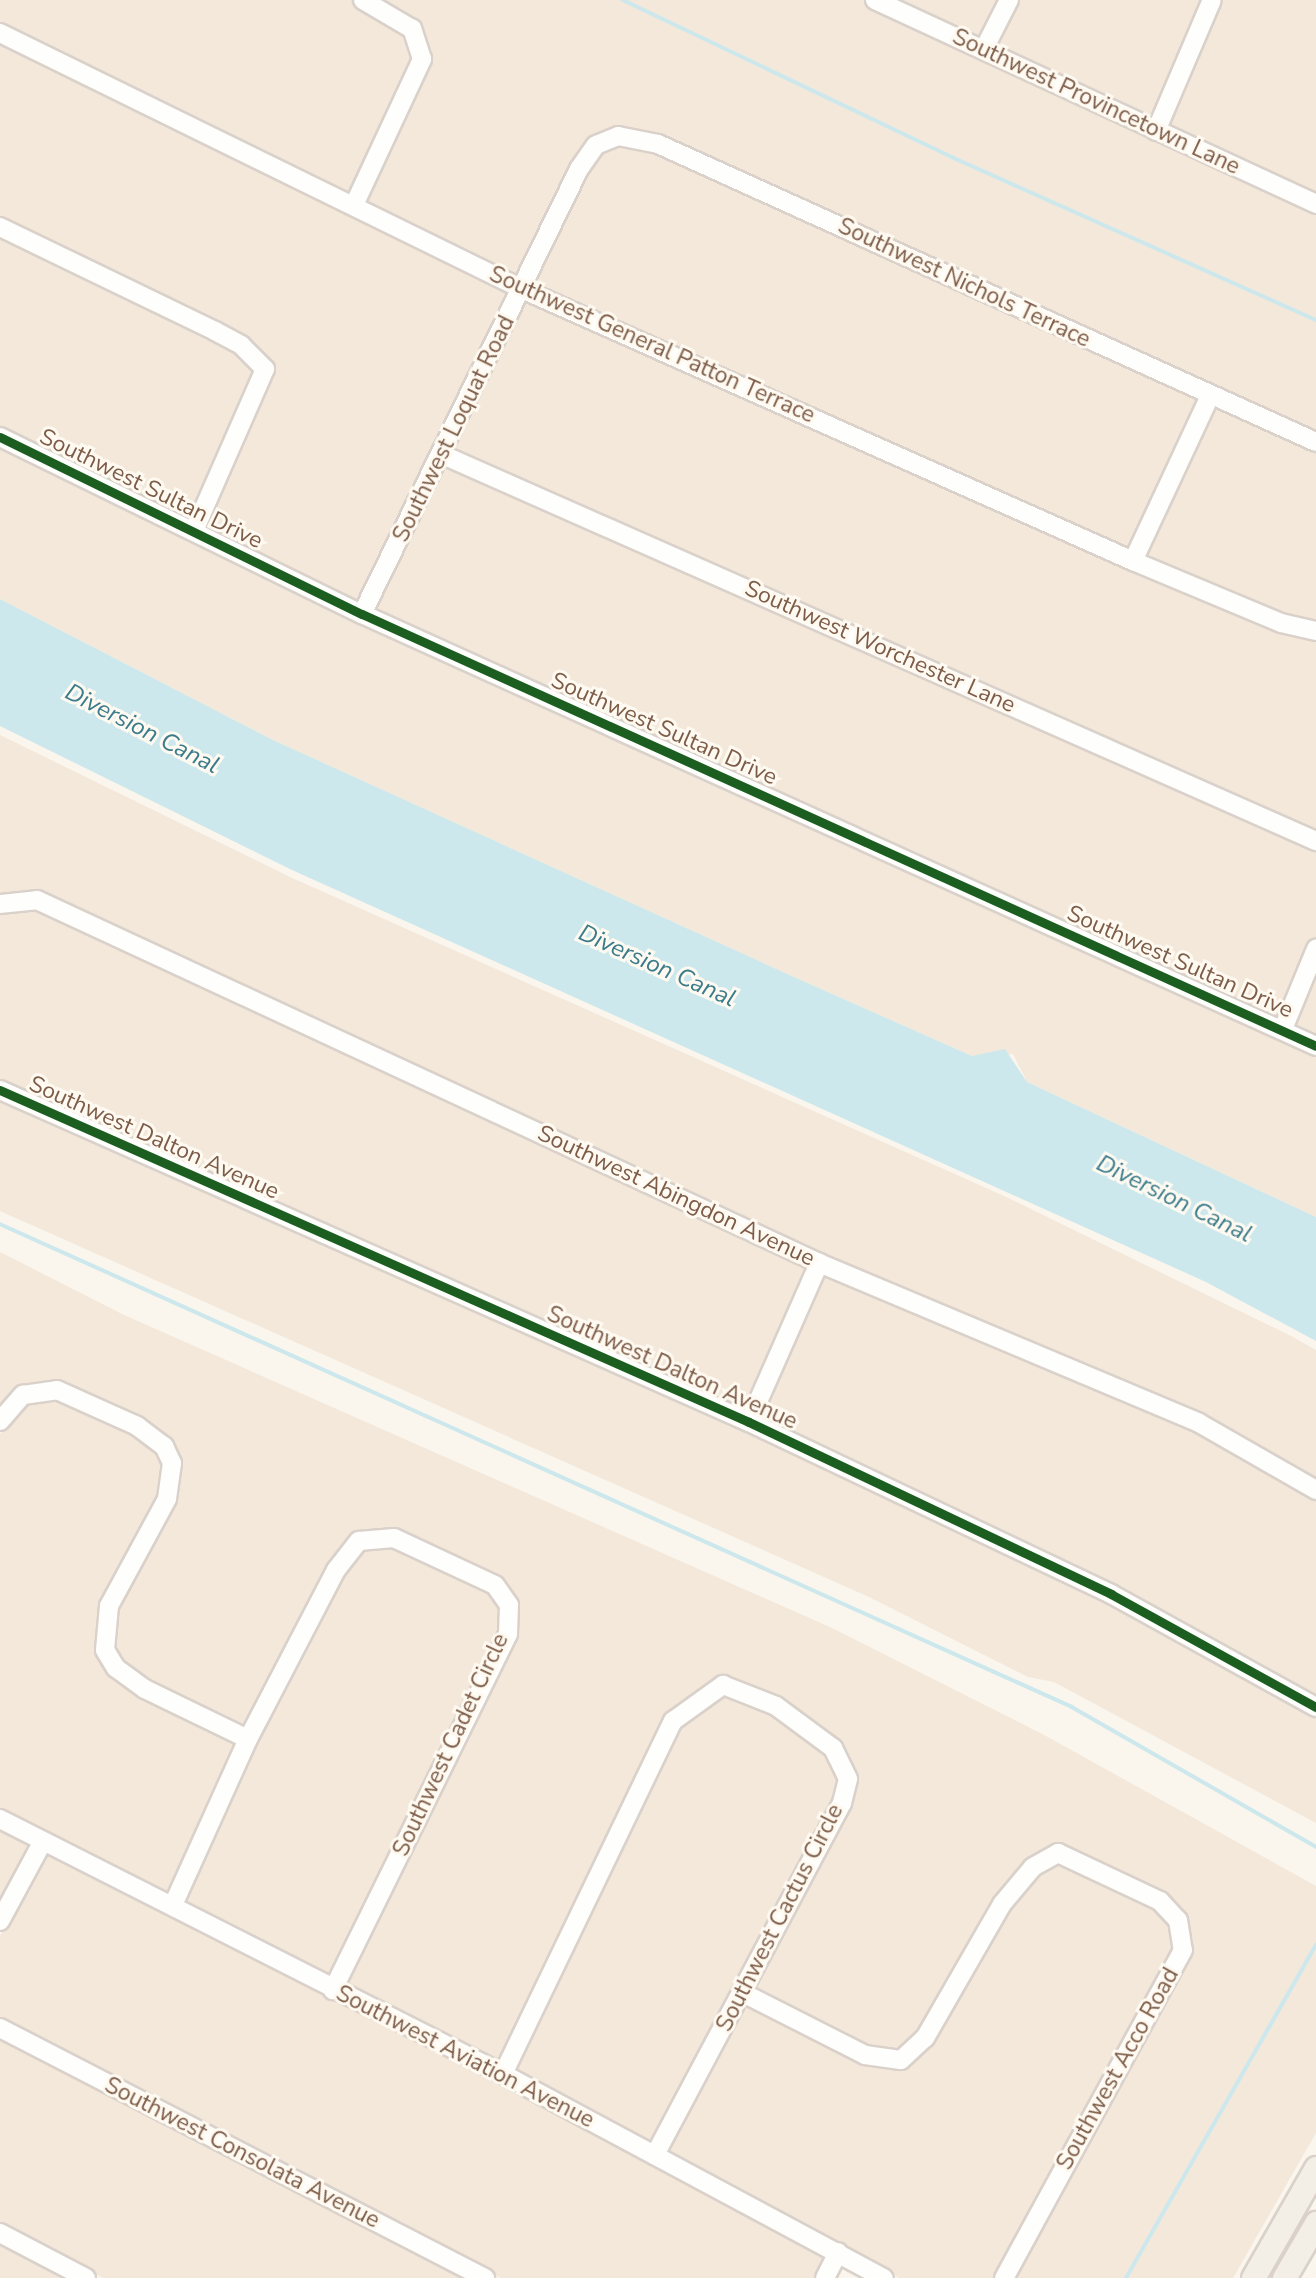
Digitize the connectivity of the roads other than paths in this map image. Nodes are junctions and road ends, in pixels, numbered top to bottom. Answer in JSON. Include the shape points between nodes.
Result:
{"nodes":[{"id":1,"x":363,"y":0,"type":"edge"},
{"id":2,"x":875,"y":0,"type":"edge"},
{"id":3,"x":1009,"y":0,"type":"edge"},
{"id":4,"x":1212,"y":0,"type":"edge"},
{"id":5,"x":0,"y":33,"type":"edge"},
{"id":6,"x":984,"y":49,"type":"junction"},
{"id":7,"x":1156,"y":131,"type":"junction"},
{"id":8,"x":609,"y":138,"type":"joint"},
{"id":9,"x":355,"y":203,"type":"junction"},
{"id":10,"x":1316,"y":204,"type":"edge"},
{"id":11,"x":0,"y":227,"type":"edge"},
{"id":12,"x":522,"y":289,"type":"junction"},
{"id":13,"x":1210,"y":396,"type":"junction"},
{"id":14,"x":0,"y":437,"type":"edge"},
{"id":15,"x":1316,"y":442,"type":"edge"},
{"id":16,"x":443,"y":455,"type":"junction"},
{"id":17,"x":194,"y":531,"type":"junction"},
{"id":18,"x":1133,"y":561,"type":"junction"},
{"id":19,"x":362,"y":614,"type":"junction"},
{"id":20,"x":1316,"y":631,"type":"edge"},
{"id":21,"x":1316,"y":841,"type":"edge"},
{"id":22,"x":0,"y":904,"type":"edge"},
{"id":23,"x":1316,"y":949,"type":"edge"},
{"id":24,"x":1283,"y":1029,"type":"junction"},
{"id":25,"x":1316,"y":1046,"type":"edge"},
{"id":26,"x":0,"y":1090,"type":"edge"},
{"id":27,"x":819,"y":1263,"type":"junction"},
{"id":28,"x":0,"y":1421,"type":"edge"},
{"id":29,"x":749,"y":1422,"type":"junction"},
{"id":30,"x":1316,"y":1490,"type":"edge"},
{"id":31,"x":1316,"y":1707,"type":"edge"},
{"id":32,"x":248,"y":1739,"type":"junction"},
{"id":33,"x":0,"y":1819,"type":"edge"},
{"id":34,"x":42,"y":1843,"type":"junction"},
{"id":35,"x":173,"y":1905,"type":"junction"},
{"id":36,"x":0,"y":1921,"type":"edge"},
{"id":37,"x":333,"y":1990,"type":"junction"},
{"id":38,"x":743,"y":1993,"type":"junction"},
{"id":39,"x":0,"y":2028,"type":"edge"},
{"id":40,"x":503,"y":2074,"type":"junction"},
{"id":41,"x":655,"y":2155,"type":"junction"},
{"id":42,"x":1316,"y":2168,"type":"edge"},
{"id":43,"x":1316,"y":2223,"type":"edge"},
{"id":44,"x":0,"y":2233,"type":"edge"},
{"id":45,"x":838,"y":2252,"type":"junction"},
{"id":46,"x":86,"y":2278,"type":"edge"},
{"id":47,"x":485,"y":2278,"type":"edge"},
{"id":48,"x":825,"y":2278,"type":"edge"},
{"id":49,"x":884,"y":2278,"type":"edge"},
{"id":50,"x":1004,"y":2278,"type":"edge"},
{"id":51,"x":1253,"y":2278,"type":"edge"},
{"id":52,"x":1284,"y":2278,"type":"edge"}],
"edges":[{"from":1,"to":9,"type":"street","via":[[418,36],[422,60],[417,79]]},
{"from":2,"to":6,"type":"street","name":"Southwest Provincetown Lane"},
{"from":3,"to":6,"type":"street"},
{"from":4,"to":7,"type":"street"},
{"from":5,"to":9,"type":"street","name":"Southwest General Patton Terrace"},
{"from":6,"to":7,"type":"street","name":"Southwest Provincetown Lane"},
{"from":7,"to":10,"type":"street","name":"Southwest Provincetown Lane"},
{"from":8,"to":12,"type":"street","name":"Southwest Loquat Road","via":[[596,145],[579,169]]},
{"from":8,"to":13,"type":"street","name":"Southwest Nichols Terrace","via":[[625,135],[658,144]]},
{"from":9,"to":12,"type":"street","name":"Southwest General Patton Terrace"},
{"from":11,"to":17,"type":"street","via":[[241,345],[265,369]]},
{"from":12,"to":16,"type":"street","name":"Southwest Loquat Road"},
{"from":12,"to":18,"type":"street","name":"Southwest General Patton Terrace"},
{"from":13,"to":15,"type":"street","name":"Southwest Nichols Terrace"},
{"from":13,"to":18,"type":"street"},
{"from":14,"to":17,"type":"street","name":"Southwest Sultan Drive"},
{"from":16,"to":19,"type":"street","name":"Southwest Loquat Road"},
{"from":16,"to":21,"type":"street","name":"Southwest Worchester Lane"},
{"from":17,"to":19,"type":"street","name":"Southwest Sultan Drive"},
{"from":18,"to":20,"type":"street","name":"Southwest General Patton Terrace","via":[[1281,623]]},
{"from":19,"to":24,"type":"street","name":"Southwest Sultan Drive"},
{"from":22,"to":27,"type":"street","name":"Southwest Abingdon Avenue","via":[[37,900]]},
{"from":23,"to":24,"type":"street"},
{"from":24,"to":25,"type":"street","name":"Southwest Sultan Drive"},
{"from":26,"to":29,"type":"street","name":"Southwest Dalton Avenue"},
{"from":27,"to":29,"type":"street"},
{"from":27,"to":30,"type":"street","name":"Southwest Abingdon Avenue","via":[[1199,1423]]},
{"from":28,"to":32,"type":"street","via":[[23,1395],[57,1390],[137,1426],[164,1446],[172,1463],[167,1499],[109,1606],[105,1650],[116,1668],[135,1683]]},
{"from":29,"to":31,"type":"street","name":"Southwest Dalton Avenue","via":[[1111,1594]]},
{"from":32,"to":35,"type":"street","name":"Southwest Cadet Circle"},
{"from":32,"to":37,"type":"street","name":"Southwest Cadet Circle","via":[[336,1570],[359,1541],[394,1538],[495,1585],[509,1605],[508,1634]]},
{"from":33,"to":34,"type":"street","name":"Southwest Aviation Avenue"},
{"from":34,"to":35,"type":"street","name":"Southwest Aviation Avenue"},
{"from":34,"to":36,"type":"street"},
{"from":35,"to":37,"type":"street","name":"Southwest Aviation Avenue"},
{"from":37,"to":40,"type":"street","name":"Southwest Aviation Avenue"},
{"from":38,"to":40,"type":"street","name":"Southwest Cactus Circle","via":[[842,1803],[849,1779],[833,1748],[776,1706],[723,1685],[673,1721]]},
{"from":38,"to":41,"type":"street","name":"Southwest Cactus Circle"},
{"from":38,"to":50,"type":"street","name":"Southwest Acco Road","via":[[865,2055],[901,2060],[925,2038],[1002,1904],[1032,1867],[1058,1853],[1160,1901],[1169,1910],[1178,1920],[1182,1950]]},
{"from":39,"to":47,"type":"street","name":"Southwest Consolata Avenue"},
{"from":40,"to":41,"type":"street","name":"Southwest Aviation Avenue"},
{"from":41,"to":45,"type":"street","name":"Southwest Aviation Avenue"},
{"from":42,"to":51,"type":"main road"},
{"from":43,"to":52,"type":"main road"},
{"from":44,"to":46,"type":"street"},
{"from":45,"to":48,"type":"street"},
{"from":45,"to":49,"type":"street","name":"Southwest Aviation Avenue"}]}
